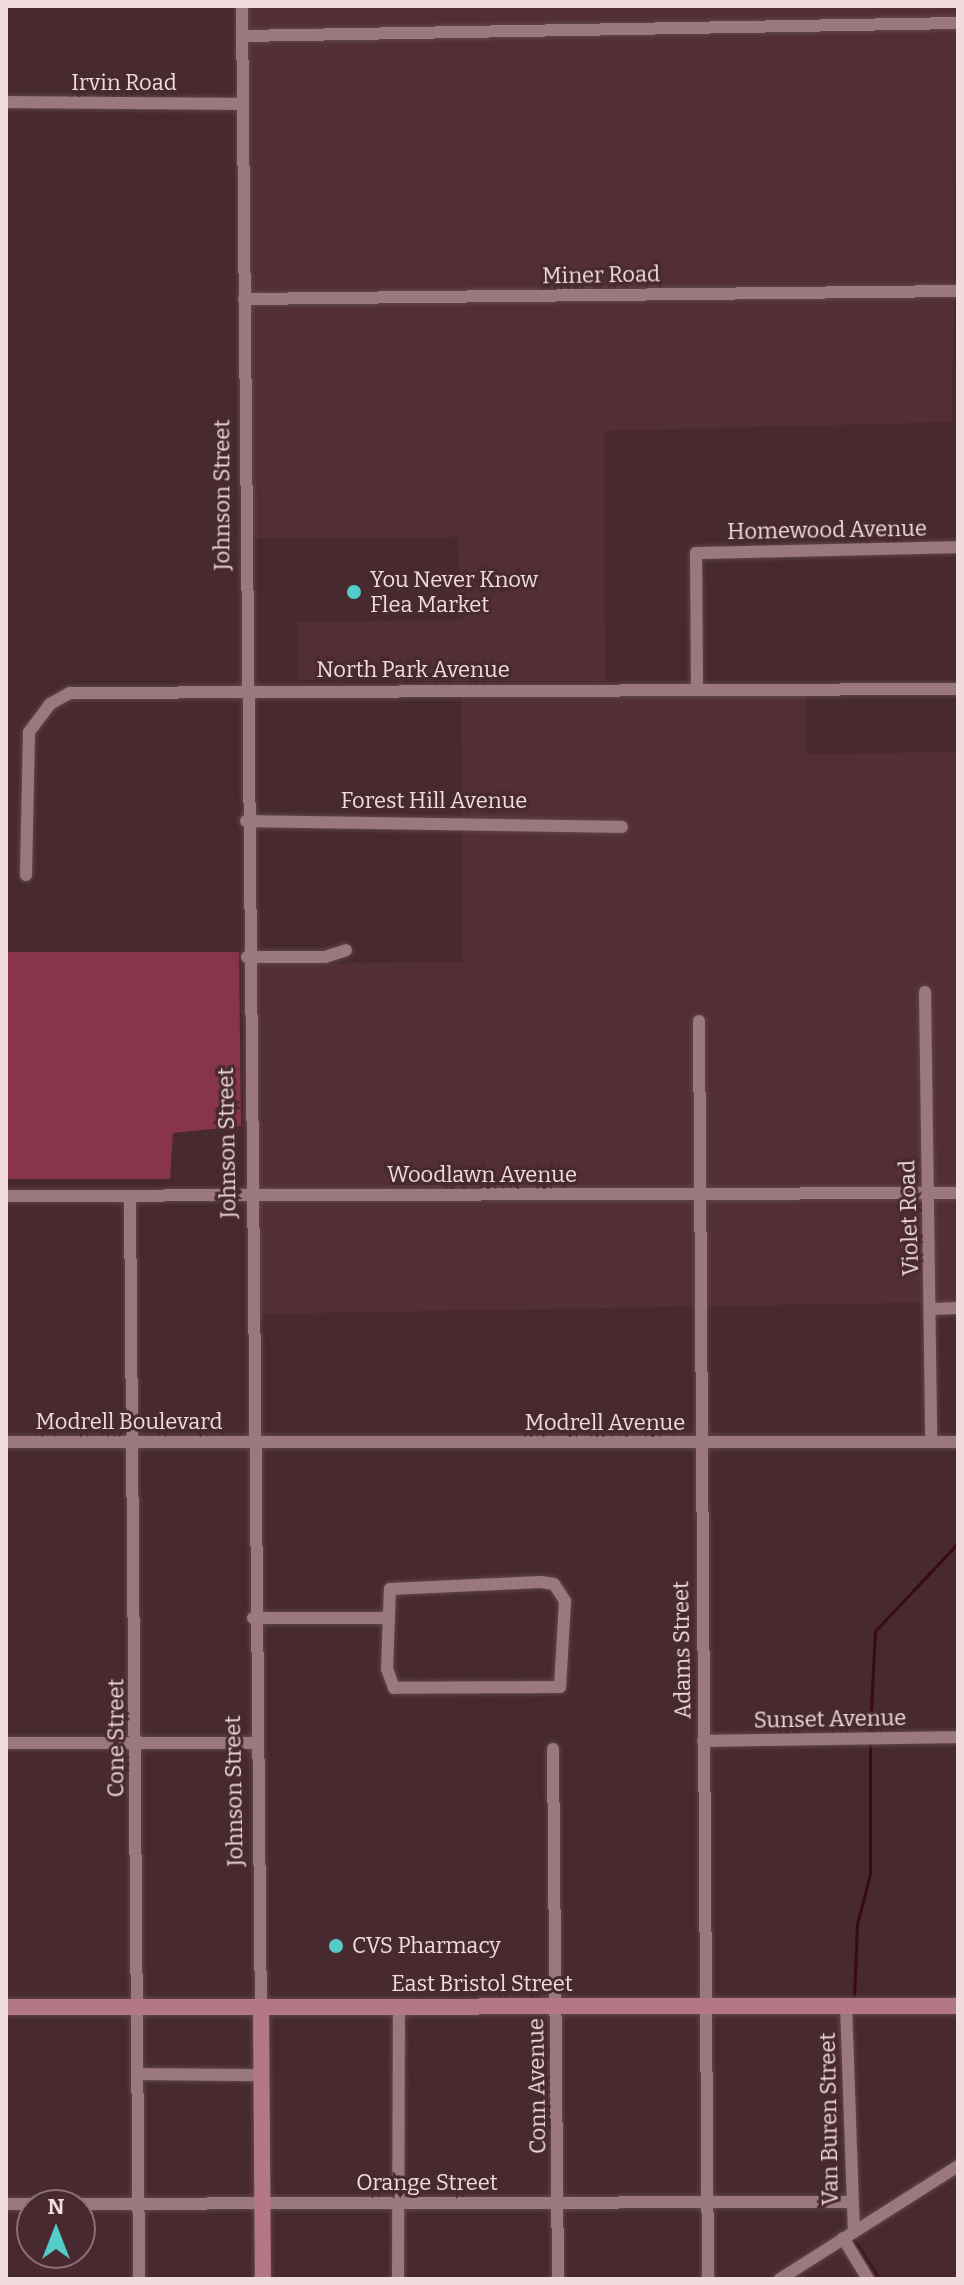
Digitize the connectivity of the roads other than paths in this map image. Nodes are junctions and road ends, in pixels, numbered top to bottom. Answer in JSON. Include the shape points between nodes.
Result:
{"nodes":[{"id":1,"x":242,"y":6,"type":"edge"},
{"id":2,"x":958,"y":23,"type":"edge"},
{"id":3,"x":242,"y":36,"type":"junction"},
{"id":4,"x":6,"y":102,"type":"edge"},
{"id":5,"x":243,"y":104,"type":"junction"},
{"id":6,"x":958,"y":291,"type":"edge"},
{"id":7,"x":244,"y":299,"type":"junction"},
{"id":8,"x":958,"y":547,"type":"edge"},
{"id":9,"x":697,"y":689,"type":"junction"},
{"id":10,"x":958,"y":689,"type":"edge"},
{"id":11,"x":244,"y":690,"type":"junction"},
{"id":12,"x":246,"y":821,"type":"junction"},
{"id":13,"x":622,"y":827,"type":"dead end"},
{"id":14,"x":26,"y":875,"type":"dead end"},
{"id":15,"x":346,"y":950,"type":"dead end"},
{"id":16,"x":247,"y":957,"type":"junction"},
{"id":17,"x":925,"y":992,"type":"dead end"},
{"id":18,"x":699,"y":1021,"type":"dead end"},
{"id":19,"x":929,"y":1193,"type":"junction"},
{"id":20,"x":958,"y":1193,"type":"edge"},
{"id":21,"x":249,"y":1194,"type":"junction"},
{"id":22,"x":6,"y":1196,"type":"edge"},
{"id":23,"x":699,"y":1196,"type":"junction"},
{"id":24,"x":130,"y":1197,"type":"junction"},
{"id":25,"x":958,"y":1308,"type":"edge"},
{"id":26,"x":931,"y":1309,"type":"junction"},
{"id":27,"x":6,"y":1442,"type":"edge"},
{"id":28,"x":134,"y":1442,"type":"junction"},
{"id":29,"x":931,"y":1442,"type":"junction"},
{"id":30,"x":958,"y":1442,"type":"edge"},
{"id":31,"x":251,"y":1443,"type":"junction"},
{"id":32,"x":700,"y":1443,"type":"junction"},
{"id":33,"x":253,"y":1618,"type":"junction"},
{"id":34,"x":387,"y":1618,"type":"junction"},
{"id":35,"x":958,"y":1737,"type":"edge"},
{"id":36,"x":703,"y":1741,"type":"junction"},
{"id":37,"x":6,"y":1743,"type":"edge"},
{"id":38,"x":136,"y":1743,"type":"junction"},
{"id":39,"x":254,"y":1743,"type":"junction"},
{"id":40,"x":553,"y":1749,"type":"dead end"},
{"id":41,"x":556,"y":2005,"type":"junction"},
{"id":42,"x":705,"y":2005,"type":"junction"},
{"id":43,"x":846,"y":2005,"type":"junction"},
{"id":44,"x":399,"y":2006,"type":"junction"},
{"id":45,"x":958,"y":2006,"type":"edge"},
{"id":46,"x":6,"y":2007,"type":"edge"},
{"id":47,"x":138,"y":2007,"type":"junction"},
{"id":48,"x":261,"y":2007,"type":"junction"},
{"id":49,"x":138,"y":2074,"type":"junction"},
{"id":50,"x":261,"y":2075,"type":"junction"},
{"id":51,"x":958,"y":2166,"type":"edge"},
{"id":52,"x":397,"y":2202,"type":"junction"},
{"id":53,"x":559,"y":2202,"type":"junction"},
{"id":54,"x":708,"y":2202,"type":"junction"},
{"id":55,"x":848,"y":2202,"type":"junction"},
{"id":56,"x":6,"y":2204,"type":"edge"},
{"id":57,"x":262,"y":2204,"type":"junction"},
{"id":58,"x":139,"y":2205,"type":"junction"},
{"id":59,"x":848,"y":2235,"type":"junction"},
{"id":60,"x":139,"y":2279,"type":"edge"},
{"id":61,"x":263,"y":2279,"type":"edge"},
{"id":62,"x":398,"y":2279,"type":"edge"},
{"id":63,"x":558,"y":2279,"type":"edge"},
{"id":64,"x":708,"y":2279,"type":"edge"},
{"id":65,"x":780,"y":2279,"type":"edge"},
{"id":66,"x":868,"y":2279,"type":"edge"}],
"edges":[{"from":1,"to":3,"type":"street","name":"Johnson Street"},
{"from":2,"to":3,"type":"street"},
{"from":3,"to":5,"type":"street","name":"Johnson Street"},
{"from":4,"to":5,"type":"street","name":"Irvin Road"},
{"from":5,"to":7,"type":"street","name":"Johnson Street"},
{"from":6,"to":7,"type":"street","name":"Miner Road"},
{"from":7,"to":11,"type":"street","name":"Johnson Street"},
{"from":8,"to":9,"type":"street","name":"Homewood Avenue","via":[[696,553]]},
{"from":9,"to":10,"type":"street","name":"North Park Avenue"},
{"from":9,"to":11,"type":"street","name":"North Park Avenue"},
{"from":11,"to":12,"type":"street","name":"Johnson Street"},
{"from":11,"to":14,"type":"street","name":"North Park Avenue","via":[[104,690],[50,704],[29,732]]},
{"from":12,"to":13,"type":"street","name":"Forest Hill Avenue"},
{"from":12,"to":16,"type":"street","name":"Johnson Street"},
{"from":15,"to":16,"type":"street","via":[[325,957]]},
{"from":16,"to":21,"type":"street","name":"Johnson Street"},
{"from":17,"to":19,"type":"street","name":"Violet Road"},
{"from":18,"to":23,"type":"street","name":"Adams Street"},
{"from":19,"to":20,"type":"street","name":"Woodlawn Avenue"},
{"from":19,"to":23,"type":"street","name":"Woodlawn Avenue"},
{"from":19,"to":26,"type":"street","name":"Violet Road"},
{"from":21,"to":23,"type":"street","name":"Woodlawn Avenue"},
{"from":21,"to":24,"type":"street","name":"Woodlawn Avenue"},
{"from":21,"to":31,"type":"street","name":"Johnson Street"},
{"from":22,"to":24,"type":"street","name":"Woodlawn Avenue"},
{"from":23,"to":32,"type":"street","name":"Adams Street"},
{"from":24,"to":28,"type":"street","name":"Cone Street"},
{"from":25,"to":26,"type":"street"},
{"from":26,"to":29,"type":"street","name":"Violet Road"},
{"from":27,"to":28,"type":"street","name":"Modrell Boulevard"},
{"from":28,"to":31,"type":"street","name":"Modrell Boulevard"},
{"from":28,"to":38,"type":"street","name":"Cone Street"},
{"from":29,"to":30,"type":"street","name":"Modrell Avenue"},
{"from":29,"to":32,"type":"street","name":"Modrell Avenue"},
{"from":31,"to":32,"type":"street","name":"Modrell Avenue"},
{"from":31,"to":33,"type":"street","name":"Johnson Street"},
{"from":32,"to":36,"type":"street","name":"Adams Street"},
{"from":33,"to":34,"type":"street"},
{"from":33,"to":39,"type":"street","name":"Johnson Street"},
{"from":34,"to":34,"type":"street","via":[[387,1597],[397,1584],[554,1584],[565,1601],[565,1673],[554,1690],[400,1691],[389,1680]]},
{"from":35,"to":36,"type":"street","name":"Sunset Avenue"},
{"from":36,"to":42,"type":"street","name":"Adams Street"},
{"from":37,"to":38,"type":"street"},
{"from":38,"to":39,"type":"street"},
{"from":38,"to":47,"type":"street","name":"Cone Street"},
{"from":39,"to":48,"type":"street","name":"Johnson Street"},
{"from":40,"to":41,"type":"street","name":"Conn Avenue"},
{"from":41,"to":42,"type":"main road","name":"East Bristol Street"},
{"from":41,"to":44,"type":"main road","name":"East Bristol Street"},
{"from":41,"to":53,"type":"street","name":"Conn Avenue"},
{"from":42,"to":43,"type":"main road","name":"East Bristol Street"},
{"from":42,"to":54,"type":"street","name":"Adams Street"},
{"from":43,"to":45,"type":"main road","name":"East Bristol Street"},
{"from":43,"to":55,"type":"street","name":"Van Buren Street"},
{"from":44,"to":48,"type":"main road","name":"East Bristol Street"},
{"from":44,"to":52,"type":"street"},
{"from":46,"to":47,"type":"main road","name":"East Bristol Street"},
{"from":47,"to":48,"type":"main road","name":"East Bristol Street"},
{"from":47,"to":49,"type":"street","name":"Cone Street"},
{"from":48,"to":50,"type":"main road","name":"Johnson Street"},
{"from":49,"to":50,"type":"street"},
{"from":49,"to":58,"type":"street","name":"Cone Street"},
{"from":50,"to":57,"type":"main road","name":"Johnson Street"},
{"from":51,"to":59,"type":"street"},
{"from":52,"to":53,"type":"street","name":"Orange Street"},
{"from":52,"to":57,"type":"street","name":"Orange Street"},
{"from":52,"to":62,"type":"street"},
{"from":53,"to":54,"type":"street","name":"Orange Street"},
{"from":53,"to":63,"type":"street","name":"Conn Avenue"},
{"from":54,"to":55,"type":"street","name":"Orange Street"},
{"from":54,"to":64,"type":"street","name":"Adams Street"},
{"from":55,"to":59,"type":"street","name":"Van Buren Street"},
{"from":56,"to":58,"type":"street","name":"Orange Street"},
{"from":57,"to":58,"type":"street","name":"Orange Street"},
{"from":57,"to":61,"type":"main road","name":"Johnson Street"},
{"from":58,"to":60,"type":"street","name":"Cone Street"},
{"from":59,"to":65,"type":"street"},
{"from":59,"to":66,"type":"street"}]}
